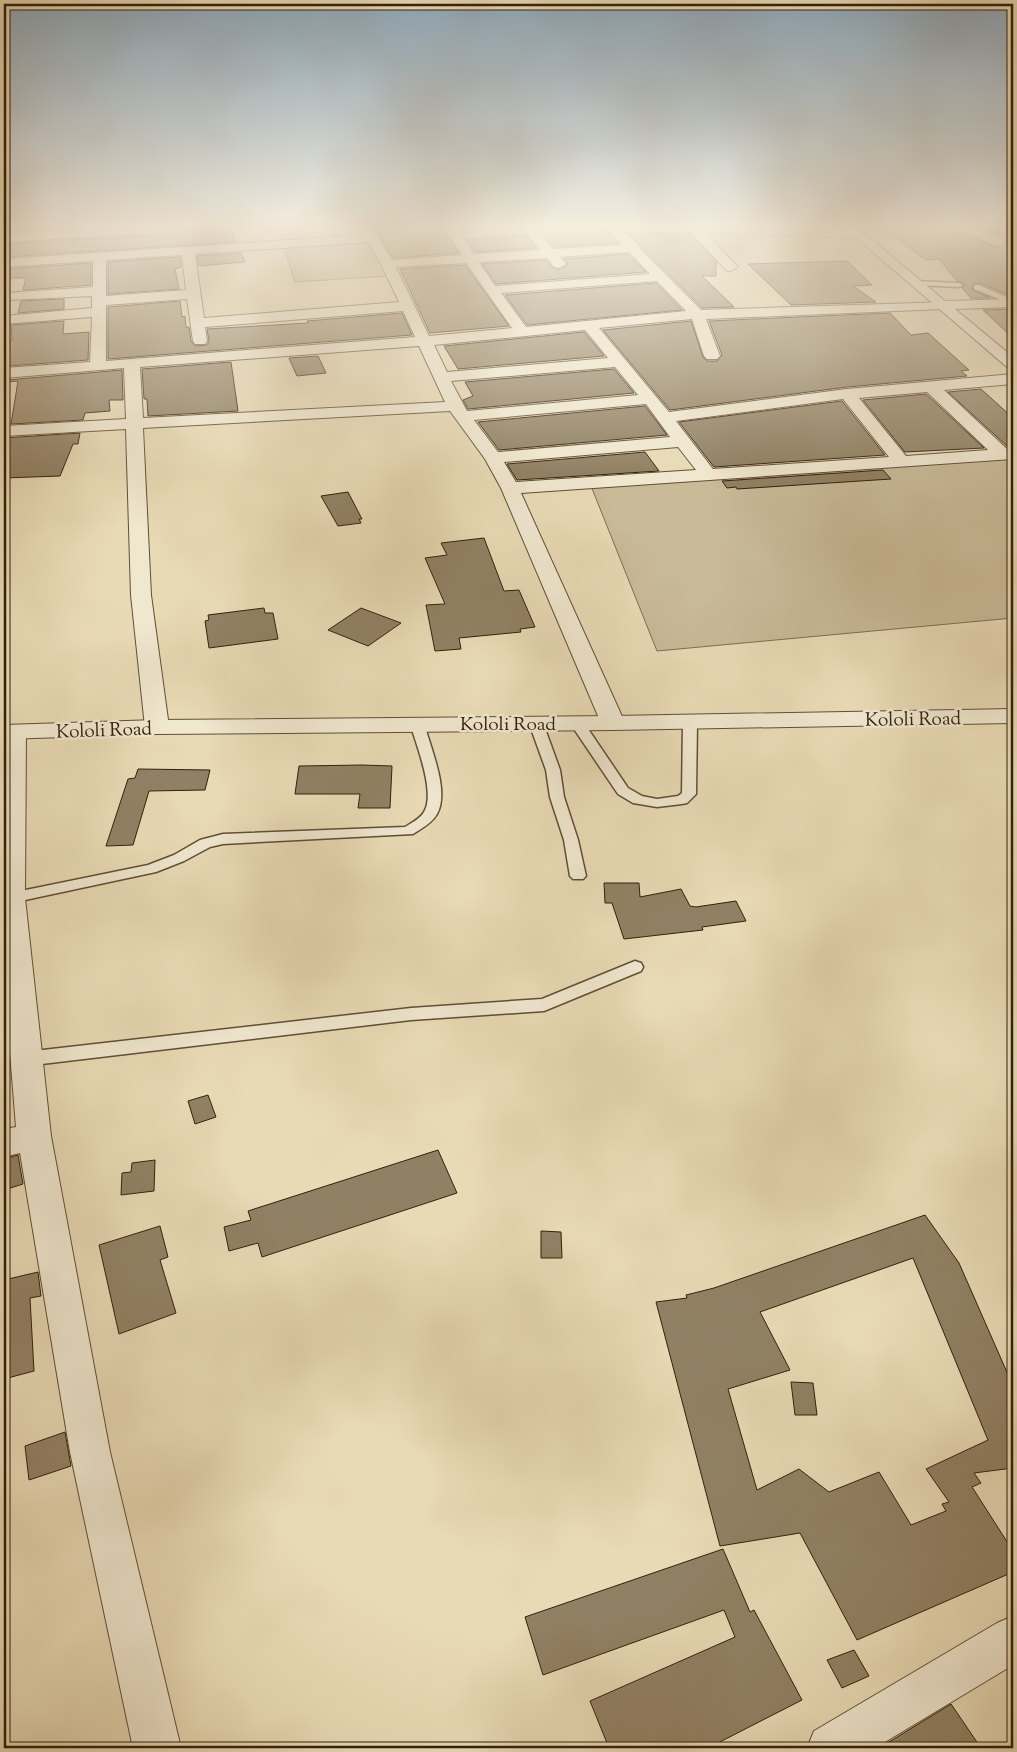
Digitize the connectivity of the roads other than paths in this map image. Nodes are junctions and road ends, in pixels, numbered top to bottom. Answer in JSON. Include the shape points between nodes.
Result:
{"nodes":[{"id":1,"x":99,"y":310,"type":"edge"},
{"id":2,"x":195,"y":310,"type":"edge"},
{"id":3,"x":361,"y":310,"type":"edge"},
{"id":4,"x":410,"y":310,"type":"edge"},
{"id":5,"x":506,"y":310,"type":"edge"},
{"id":6,"x":693,"y":310,"type":"edge"},
{"id":7,"x":826,"y":310,"type":"edge"},
{"id":8,"x":949,"y":310,"type":"edge"},
{"id":9,"x":698,"y":315,"type":"junction"},
{"id":10,"x":197,"y":323,"type":"junction"},
{"id":11,"x":589,"y":325,"type":"junction"},
{"id":12,"x":523,"y":332,"type":"junction"},
{"id":13,"x":424,"y":341,"type":"junction"},
{"id":14,"x":712,"y":356,"type":"dead end"},
{"id":15,"x":202,"y":358,"type":"junction"},
{"id":16,"x":619,"y":362,"type":"junction"},
{"id":17,"x":1012,"y":362,"type":"edge"},
{"id":18,"x":132,"y":364,"type":"junction"},
{"id":19,"x":98,"y":366,"type":"junction"},
{"id":20,"x":4,"y":374,"type":"edge"},
{"id":21,"x":441,"y":377,"type":"junction"},
{"id":22,"x":1013,"y":379,"type":"edge"},
{"id":23,"x":932,"y":387,"type":"junction"},
{"id":24,"x":847,"y":394,"type":"junction"},
{"id":25,"x":650,"y":399,"type":"junction"},
{"id":26,"x":458,"y":411,"type":"junction"},
{"id":27,"x":663,"y":418,"type":"junction"},
{"id":28,"x":133,"y":424,"type":"junction"},
{"id":29,"x":4,"y":431,"type":"edge"},
{"id":30,"x":682,"y":441,"type":"junction"},
{"id":31,"x":1008,"y":454,"type":"edge"},
{"id":32,"x":494,"y":458,"type":"junction"},
{"id":33,"x":901,"y":461,"type":"junction"},
{"id":34,"x":708,"y":474,"type":"junction"},
{"id":35,"x":510,"y":488,"type":"junction"},
{"id":36,"x":1013,"y":716,"type":"edge"},
{"id":37,"x":690,"y":722,"type":"junction"},
{"id":38,"x":417,"y":723,"type":"junction"},
{"id":39,"x":536,"y":723,"type":"junction"},
{"id":40,"x":578,"y":723,"type":"junction"},
{"id":41,"x":613,"y":723,"type":"junction"},
{"id":42,"x":157,"y":727,"type":"junction"},
{"id":43,"x":9,"y":732,"type":"edge"},
{"id":44,"x":578,"y":876,"type":"dead end"},
{"id":45,"x":11,"y":898,"type":"junction"},
{"id":46,"x":635,"y":967,"type":"dead end"},
{"id":47,"x":25,"y":1060,"type":"junction"},
{"id":48,"x":19,"y":1140,"type":"edge"},
{"id":49,"x":1013,"y":1639,"type":"edge"},
{"id":50,"x":157,"y":1748,"type":"edge"},
{"id":51,"x":831,"y":1748,"type":"edge"}],
"edges":[{"from":1,"to":19,"type":"street"},
{"from":2,"to":10,"type":"street"},
{"from":3,"to":10,"type":"street"},
{"from":4,"to":13,"type":"street"},
{"from":5,"to":12,"type":"street"},
{"from":6,"to":9,"type":"street"},
{"from":7,"to":9,"type":"street"},
{"from":8,"to":17,"type":"street"},
{"from":9,"to":11,"type":"street"},
{"from":9,"to":14,"type":"street"},
{"from":10,"to":15,"type":"street"},
{"from":11,"to":12,"type":"street"},
{"from":11,"to":16,"type":"street"},
{"from":12,"to":13,"type":"street"},
{"from":13,"to":15,"type":"street"},
{"from":13,"to":21,"type":"street"},
{"from":15,"to":18,"type":"street"},
{"from":16,"to":21,"type":"street"},
{"from":16,"to":25,"type":"street"},
{"from":18,"to":19,"type":"street"},
{"from":18,"to":28,"type":"street"},
{"from":19,"to":20,"type":"street"},
{"from":21,"to":26,"type":"street"},
{"from":22,"to":23,"type":"street"},
{"from":23,"to":24,"type":"street"},
{"from":23,"to":31,"type":"street"},
{"from":24,"to":27,"type":"street"},
{"from":24,"to":33,"type":"street"},
{"from":25,"to":26,"type":"street"},
{"from":25,"to":27,"type":"street"},
{"from":26,"to":28,"type":"street"},
{"from":26,"to":32,"type":"street"},
{"from":27,"to":30,"type":"street"},
{"from":28,"to":29,"type":"street"},
{"from":28,"to":42,"type":"street","via":[[141,594]]},
{"from":30,"to":32,"type":"street"},
{"from":30,"to":34,"type":"street"},
{"from":31,"to":33,"type":"street"},
{"from":32,"to":35,"type":"street"},
{"from":33,"to":34,"type":"street"},
{"from":34,"to":35,"type":"street"},
{"from":35,"to":41,"type":"street"},
{"from":36,"to":37,"type":"street","name":"Kololi Road"},
{"from":37,"to":40,"type":"lane","via":[[689,794],[682,800],[657,803],[638,800],[623,791]]},
{"from":37,"to":41,"type":"street","name":"Kololi Road"},
{"from":38,"to":39,"type":"street","name":"Kololi Road"},
{"from":38,"to":42,"type":"street","name":"Kololi Road"},
{"from":38,"to":45,"type":"lane","via":[[434,789],[434,803],[430,814],[408,831],[223,839],[204,843],[151,869]]},
{"from":39,"to":40,"type":"street","name":"Kololi Road"},
{"from":39,"to":44,"type":"lane","via":[[553,770],[556,797],[571,840]]},
{"from":40,"to":41,"type":"street","name":"Kololi Road"},
{"from":42,"to":43,"type":"street","name":"Kololi Road"},
{"from":43,"to":45,"type":"street"},
{"from":45,"to":47,"type":"street"},
{"from":46,"to":47,"type":"lane","via":[[544,1005],[411,1014]]},
{"from":47,"to":48,"type":"street"},
{"from":48,"to":50,"type":"street"},
{"from":49,"to":51,"type":"street"}]}
